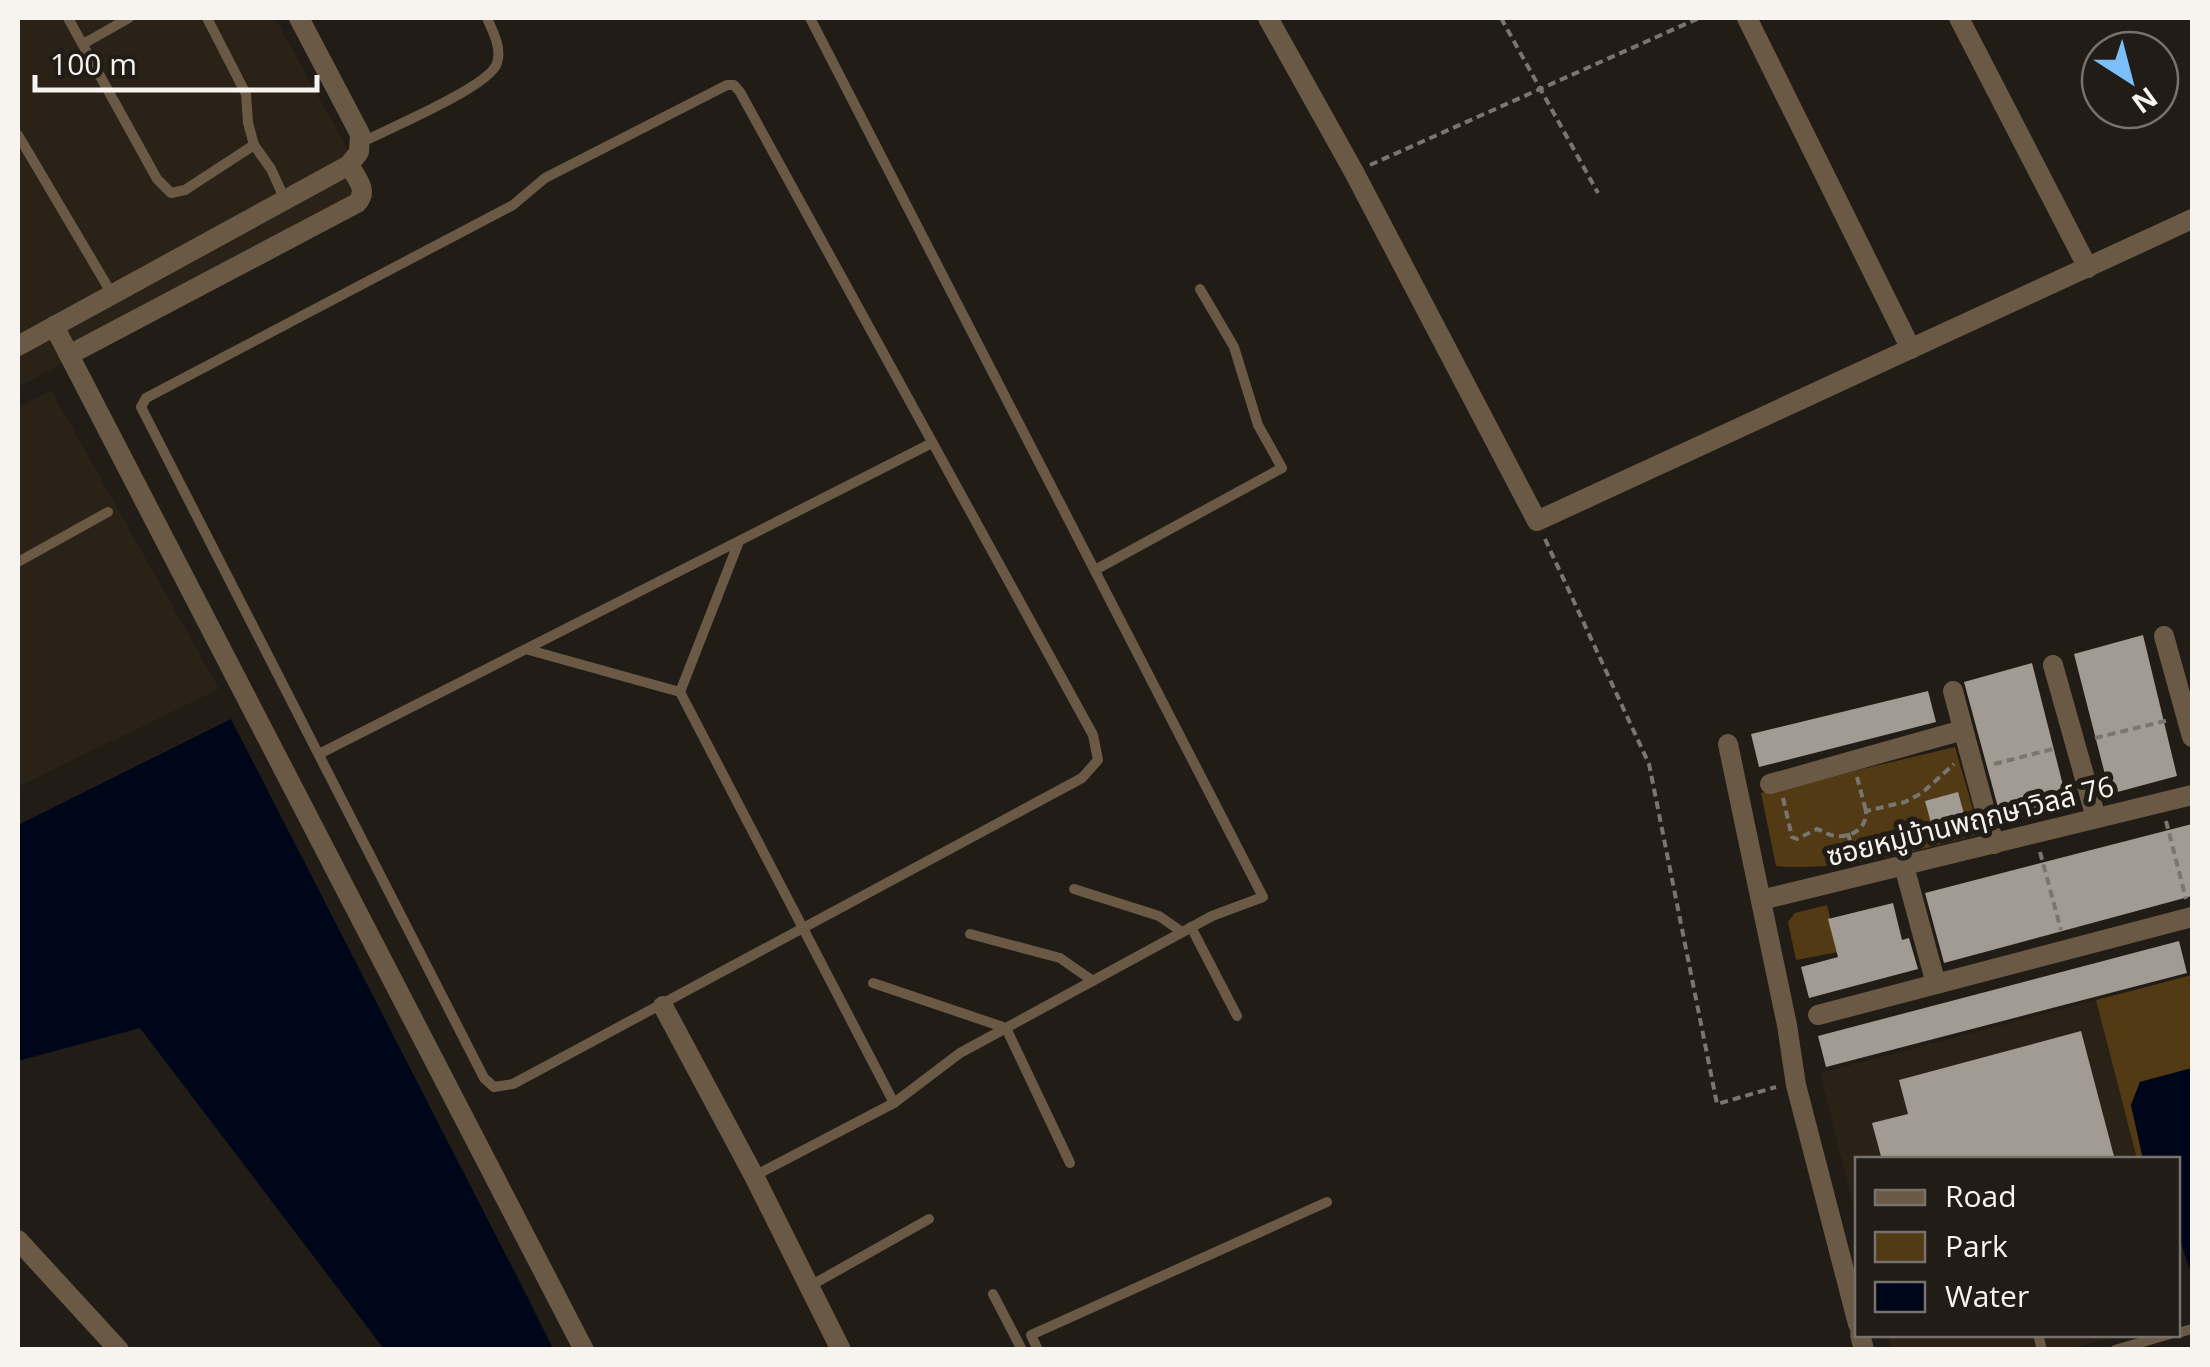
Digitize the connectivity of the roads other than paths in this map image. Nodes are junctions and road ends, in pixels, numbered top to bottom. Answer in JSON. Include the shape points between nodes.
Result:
{"nodes":[{"id":1,"x":68,"y":18,"type":"edge"},
{"id":2,"x":129,"y":18,"type":"edge"},
{"id":3,"x":207,"y":18,"type":"edge"},
{"id":4,"x":299,"y":18,"type":"edge"},
{"id":5,"x":487,"y":18,"type":"edge"},
{"id":6,"x":810,"y":18,"type":"edge"},
{"id":7,"x":1268,"y":18,"type":"edge"},
{"id":8,"x":1748,"y":18,"type":"edge"},
{"id":9,"x":1959,"y":18,"type":"edge"},
{"id":10,"x":83,"y":44,"type":"junction"},
{"id":11,"x":18,"y":135,"type":"edge"},
{"id":12,"x":359,"y":144,"type":"junction"},
{"id":13,"x":254,"y":145,"type":"junction"},
{"id":14,"x":349,"y":165,"type":"junction"},
{"id":15,"x":286,"y":202,"type":"junction"},
{"id":16,"x":2192,"y":220,"type":"edge"},
{"id":17,"x":2088,"y":268,"type":"junction"},
{"id":18,"x":1200,"y":289,"type":"dead end"},
{"id":19,"x":113,"y":295,"type":"junction"},
{"id":20,"x":54,"y":326,"type":"junction"},
{"id":21,"x":18,"y":346,"type":"edge"},
{"id":22,"x":1911,"y":349,"type":"junction"},
{"id":23,"x":69,"y":356,"type":"junction"},
{"id":24,"x":932,"y":444,"type":"junction"},
{"id":25,"x":108,"y":512,"type":"dead end"},
{"id":26,"x":738,"y":543,"type":"junction"},
{"id":27,"x":18,"y":562,"type":"edge"},
{"id":28,"x":1094,"y":570,"type":"junction"},
{"id":29,"x":2164,"y":636,"type":"dead end"},
{"id":30,"x":529,"y":650,"type":"junction"},
{"id":31,"x":2053,"y":665,"type":"dead end"},
{"id":32,"x":680,"y":692,"type":"junction"},
{"id":33,"x":1953,"y":692,"type":"dead end"},
{"id":34,"x":1963,"y":730,"type":"junction"},
{"id":35,"x":2192,"y":737,"type":"edge"},
{"id":36,"x":1728,"y":744,"type":"dead end"},
{"id":37,"x":319,"y":754,"type":"junction"},
{"id":38,"x":1774,"y":783,"type":"road end"},
{"id":39,"x":2192,"y":794,"type":"edge"},
{"id":40,"x":2096,"y":818,"type":"junction"},
{"id":41,"x":1994,"y":844,"type":"junction"},
{"id":42,"x":1904,"y":866,"type":"junction"},
{"id":43,"x":1074,"y":889,"type":"dead end"},
{"id":44,"x":1761,"y":900,"type":"junction"},
{"id":45,"x":2192,"y":918,"type":"edge"},
{"id":46,"x":805,"y":930,"type":"junction"},
{"id":47,"x":1187,"y":930,"type":"junction"},
{"id":48,"x":970,"y":934,"type":"dead end"},
{"id":49,"x":1092,"y":981,"type":"junction"},
{"id":50,"x":872,"y":983,"type":"dead end"},
{"id":51,"x":1936,"y":984,"type":"junction"},
{"id":52,"x":663,"y":1006,"type":"junction"},
{"id":53,"x":1818,"y":1015,"type":"dead end"},
{"id":54,"x":1237,"y":1016,"type":"dead end"},
{"id":55,"x":1006,"y":1028,"type":"junction"},
{"id":56,"x":894,"y":1104,"type":"junction"},
{"id":57,"x":1070,"y":1163,"type":"dead end"},
{"id":58,"x":754,"y":1176,"type":"junction"},
{"id":59,"x":1327,"y":1202,"type":"dead end"},
{"id":60,"x":930,"y":1219,"type":"dead end"},
{"id":61,"x":18,"y":1240,"type":"edge"},
{"id":62,"x":1850,"y":1267,"type":"edge"},
{"id":63,"x":810,"y":1286,"type":"junction"},
{"id":64,"x":993,"y":1294,"type":"dead end"},
{"id":65,"x":1855,"y":1303,"type":"edge"},
{"id":66,"x":2163,"y":1337,"type":"edge"},
{"id":67,"x":119,"y":1350,"type":"edge"},
{"id":68,"x":584,"y":1350,"type":"edge"},
{"id":69,"x":841,"y":1350,"type":"edge"},
{"id":70,"x":1022,"y":1350,"type":"edge"},
{"id":71,"x":1038,"y":1350,"type":"edge"},
{"id":72,"x":2115,"y":1350,"type":"edge"}],
"edges":[{"from":1,"to":10,"type":"lane"},
{"from":2,"to":10,"type":"lane"},
{"from":3,"to":13,"type":"lane","via":[[246,94]]},
{"from":4,"to":12,"type":"street","via":[[360,134]]},
{"from":5,"to":12,"type":"lane","via":[[499,59],[493,74]]},
{"from":6,"to":28,"type":"lane"},
{"from":7,"to":22,"type":"street","via":[[1537,522]]},
{"from":8,"to":22,"type":"street"},
{"from":9,"to":17,"type":"street"},
{"from":10,"to":13,"type":"lane","via":[[171,193]]},
{"from":11,"to":19,"type":"lane"},
{"from":12,"to":14,"type":"street"},
{"from":13,"to":15,"type":"lane"},
{"from":14,"to":15,"type":"street"},
{"from":14,"to":23,"type":"street","via":[[363,189],[357,204]]},
{"from":15,"to":19,"type":"street"},
{"from":16,"to":17,"type":"street"},
{"from":17,"to":22,"type":"street"},
{"from":18,"to":28,"type":"lane","via":[[1234,347],[1258,425],[1282,468]]},
{"from":19,"to":20,"type":"street"},
{"from":20,"to":21,"type":"street"},
{"from":20,"to":23,"type":"street"},
{"from":23,"to":68,"type":"street"},
{"from":24,"to":26,"type":"lane"},
{"from":24,"to":37,"type":"lane","via":[[740,92],[727,85],[142,402]]},
{"from":24,"to":46,"type":"lane","via":[[1093,734],[1098,760],[1082,778]]},
{"from":25,"to":27,"type":"lane"},
{"from":26,"to":30,"type":"lane"},
{"from":26,"to":32,"type":"lane"},
{"from":28,"to":47,"type":"lane","via":[[1263,897]]},
{"from":29,"to":35,"type":"street"},
{"from":30,"to":32,"type":"lane"},
{"from":30,"to":37,"type":"lane"},
{"from":31,"to":40,"type":"street"},
{"from":32,"to":46,"type":"lane"},
{"from":33,"to":34,"type":"street"},
{"from":34,"to":38,"type":"street"},
{"from":34,"to":41,"type":"street"},
{"from":36,"to":44,"type":"street"},
{"from":37,"to":52,"type":"lane","via":[[484,1078],[494,1086],[513,1084]]},
{"from":39,"to":40,"type":"street","name":"ซอยหมู่บ้านพฤกษาวิลล์ 76"},
{"from":40,"to":41,"type":"street","name":"ซอยหมู่บ้านพฤกษาวิลล์ 76"},
{"from":41,"to":42,"type":"street","name":"ซอยหมู่บ้านพฤกษาวิลล์ 76"},
{"from":42,"to":44,"type":"street","name":"ซอยหมู่บ้านพฤกษาวิลล์ 76"},
{"from":42,"to":51,"type":"street"},
{"from":43,"to":47,"type":"lane"},
{"from":44,"to":62,"type":"street","via":[[1796,1085]]},
{"from":45,"to":51,"type":"street"},
{"from":46,"to":52,"type":"lane"},
{"from":46,"to":56,"type":"lane"},
{"from":47,"to":49,"type":"lane"},
{"from":47,"to":54,"type":"lane"},
{"from":48,"to":49,"type":"lane","via":[[1060,958]]},
{"from":49,"to":55,"type":"lane"},
{"from":50,"to":55,"type":"lane"},
{"from":51,"to":53,"type":"street"},
{"from":52,"to":58,"type":"street"},
{"from":55,"to":56,"type":"lane","via":[[960,1052]]},
{"from":55,"to":57,"type":"lane"},
{"from":56,"to":58,"type":"lane"},
{"from":58,"to":63,"type":"street"},
{"from":59,"to":71,"type":"lane","via":[[1031,1335]]},
{"from":60,"to":63,"type":"lane"},
{"from":61,"to":67,"type":"street"},
{"from":62,"to":65,"type":"street"},
{"from":63,"to":69,"type":"street"},
{"from":64,"to":70,"type":"lane"},
{"from":66,"to":72,"type":"lane"}]}
